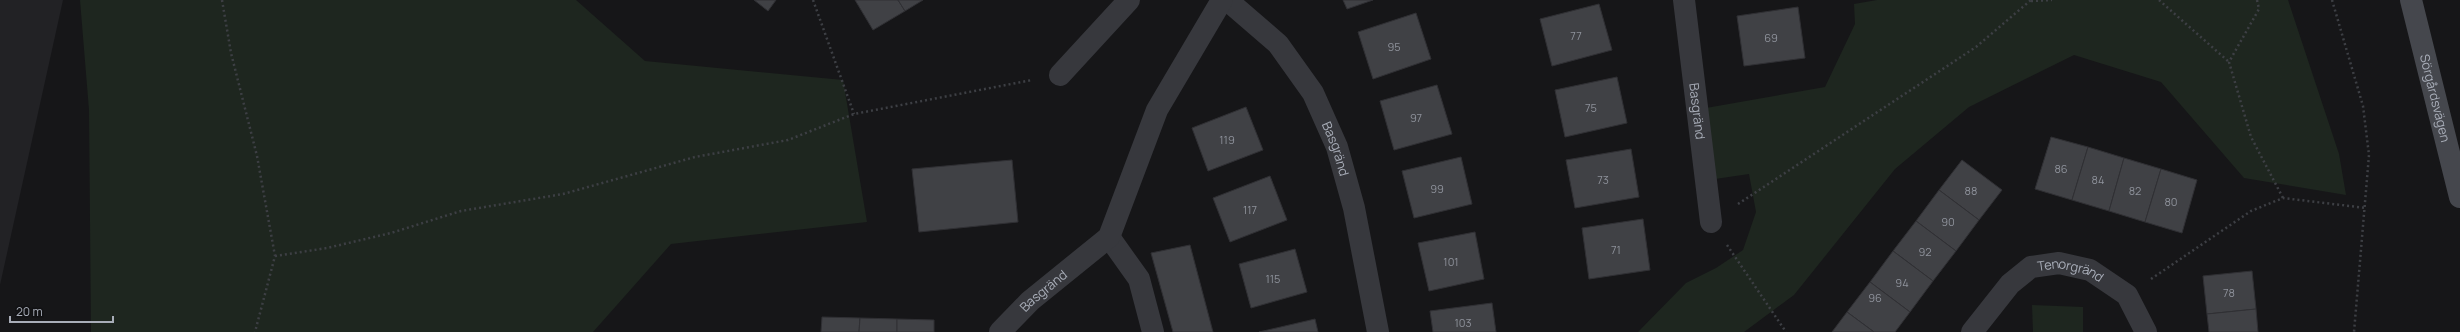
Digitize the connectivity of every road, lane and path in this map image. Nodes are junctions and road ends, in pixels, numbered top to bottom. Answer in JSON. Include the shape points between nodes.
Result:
{"nodes":[{"id":1,"x":222,"y":0,"type":"edge"},
{"id":2,"x":813,"y":0,"type":"edge"},
{"id":3,"x":1129,"y":0,"type":"edge"},
{"id":4,"x":1222,"y":0,"type":"edge"},
{"id":5,"x":1227,"y":0,"type":"edge"},
{"id":6,"x":1684,"y":0,"type":"edge"},
{"id":7,"x":2031,"y":0,"type":"edge"},
{"id":8,"x":2052,"y":0,"type":"edge"},
{"id":9,"x":2159,"y":0,"type":"edge"},
{"id":10,"x":2257,"y":0,"type":"edge"},
{"id":11,"x":2332,"y":0,"type":"edge"},
{"id":12,"x":2411,"y":0,"type":"edge"},
{"id":13,"x":2229,"y":62,"type":"junction"},
{"id":14,"x":1060,"y":75,"type":"joint"},
{"id":15,"x":854,"y":114,"type":"junction"},
{"id":16,"x":2460,"y":197,"type":"edge"},
{"id":17,"x":2283,"y":198,"type":"junction"},
{"id":18,"x":2366,"y":208,"type":"junction"},
{"id":19,"x":1711,"y":222,"type":"junction"},
{"id":20,"x":1109,"y":237,"type":"junction"},
{"id":21,"x":275,"y":256,"type":"junction"},
{"id":22,"x":2127,"y":295,"type":"junction"},
{"id":23,"x":255,"y":332,"type":"edge"},
{"id":24,"x":1000,"y":332,"type":"edge"},
{"id":25,"x":1153,"y":332,"type":"edge"},
{"id":26,"x":1378,"y":332,"type":"edge"},
{"id":27,"x":1786,"y":332,"type":"edge"},
{"id":28,"x":1972,"y":332,"type":"edge"},
{"id":29,"x":2146,"y":332,"type":"edge"},
{"id":30,"x":2354,"y":332,"type":"edge"}],
"edges":[{"from":1,"to":21,"type":"path","via":[[231,53],[258,156]]},
{"from":2,"to":15,"type":"path"},
{"from":3,"to":14,"type":"street"},
{"from":4,"to":20,"type":"street","via":[[1157,110]]},
{"from":5,"to":26,"type":"street","name":"Basgränd","via":[[1278,44],[1313,93],[1337,147],[1354,208]]},
{"from":6,"to":19,"type":"street","name":"Basgränd"},
{"from":7,"to":8,"type":"path"},
{"from":7,"to":19,"type":"path","via":[[1976,47]]},
{"from":9,"to":13,"type":"path"},
{"from":10,"to":13,"type":"path","via":[[2259,9]]},
{"from":11,"to":18,"type":"path","via":[[2363,106],[2370,155]]},
{"from":12,"to":16,"type":"street","name":"Sörgårdsvägen"},
{"from":13,"to":17,"type":"path","via":[[2251,136]]},
{"from":14,"to":15,"type":"path"},
{"from":15,"to":21,"type":"path","via":[[788,140],[695,157],[563,194],[462,211],[391,233],[327,248]]},
{"from":17,"to":18,"type":"path"},
{"from":17,"to":22,"type":"path","via":[[2251,211]]},
{"from":18,"to":30,"type":"path"},
{"from":19,"to":27,"type":"path"},
{"from":20,"to":24,"type":"street","name":"Basgränd","via":[[1030,301]]},
{"from":20,"to":25,"type":"street","via":[[1139,279]]},
{"from":21,"to":23,"type":"path"},
{"from":22,"to":28,"type":"street","name":"Tenorgränd","via":[[2090,270],[2059,263],[2031,267],[2010,284]]},
{"from":22,"to":29,"type":"street","name":"Tenorgränd"}]}
